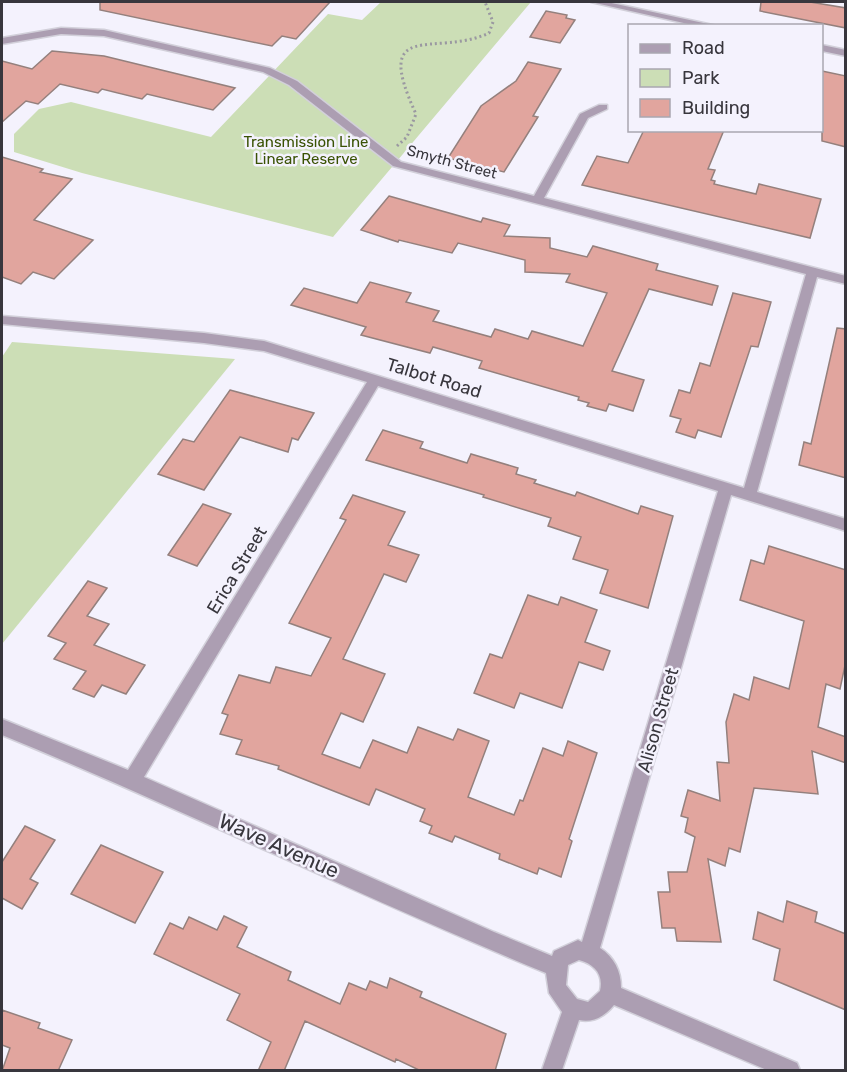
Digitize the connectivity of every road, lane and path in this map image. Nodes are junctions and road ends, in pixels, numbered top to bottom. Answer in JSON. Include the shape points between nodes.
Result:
{"nodes":[{"id":1,"x":485,"y":2,"type":"edge"},
{"id":2,"x":596,"y":2,"type":"edge"},
{"id":3,"x":703,"y":24,"type":"edge"},
{"id":4,"x":2,"y":41,"type":"edge"},
{"id":5,"x":823,"y":48,"type":"edge"},
{"id":6,"x":846,"y":52,"type":"edge"},
{"id":7,"x":603,"y":107,"type":"dead end"},
{"id":8,"x":387,"y":155,"type":"junction"},
{"id":9,"x":537,"y":201,"type":"junction"},
{"id":10,"x":812,"y":273,"type":"junction"},
{"id":11,"x":846,"y":280,"type":"edge"},
{"id":12,"x":2,"y":320,"type":"edge"},
{"id":13,"x":375,"y":380,"type":"junction"},
{"id":14,"x":726,"y":488,"type":"junction"},
{"id":15,"x":749,"y":495,"type":"junction"},
{"id":16,"x":846,"y":525,"type":"edge"},
{"id":17,"x":2,"y":727,"type":"edge"},
{"id":18,"x":132,"y":780,"type":"junction"},
{"id":19,"x":589,"y":951,"type":"junction"},
{"id":20,"x":556,"y":967,"type":"junction"},
{"id":21,"x":610,"y":993,"type":"junction"},
{"id":22,"x":573,"y":1009,"type":"junction"},
{"id":23,"x":552,"y":1071,"type":"edge"},
{"id":24,"x":790,"y":1071,"type":"edge"}],
"edges":[{"from":1,"to":8,"type":"path","via":[[494,20],[489,33],[471,40],[415,46],[399,59],[400,77],[416,114],[407,137]]},
{"from":2,"to":3,"type":"street"},
{"from":4,"to":8,"type":"street","name":"Smyth Street","via":[[61,31],[104,33],[266,70],[292,83]]},
{"from":5,"to":6,"type":"street"},
{"from":7,"to":9,"type":"street","via":[[584,117]]},
{"from":8,"to":9,"type":"street","name":"Smyth Street","via":[[397,164]]},
{"from":9,"to":10,"type":"street","name":"Smyth Street"},
{"from":10,"to":11,"type":"street","name":"Smyth Street"},
{"from":10,"to":15,"type":"street"},
{"from":12,"to":13,"type":"street","name":"Talbot Road","via":[[264,346]]},
{"from":13,"to":14,"type":"street","name":"Talbot Road"},
{"from":13,"to":18,"type":"street","name":"Erica Street"},
{"from":14,"to":15,"type":"street","name":"Talbot Road"},
{"from":14,"to":19,"type":"street","name":"Alison Street"},
{"from":15,"to":16,"type":"street","name":"Talbot Road"},
{"from":17,"to":18,"type":"street","name":"Wave Avenue"},
{"from":18,"to":20,"type":"street","name":"Wave Avenue"},
{"from":19,"to":20,"type":"street","via":[[568,952]]},
{"from":19,"to":21,"type":"street","via":[[606,964]]},
{"from":20,"to":22,"type":"street","via":[[554,983],[558,994]]},
{"from":21,"to":22,"type":"street","via":[[598,1008],[589,1012]]},
{"from":21,"to":24,"type":"street"},
{"from":22,"to":23,"type":"street"}]}
